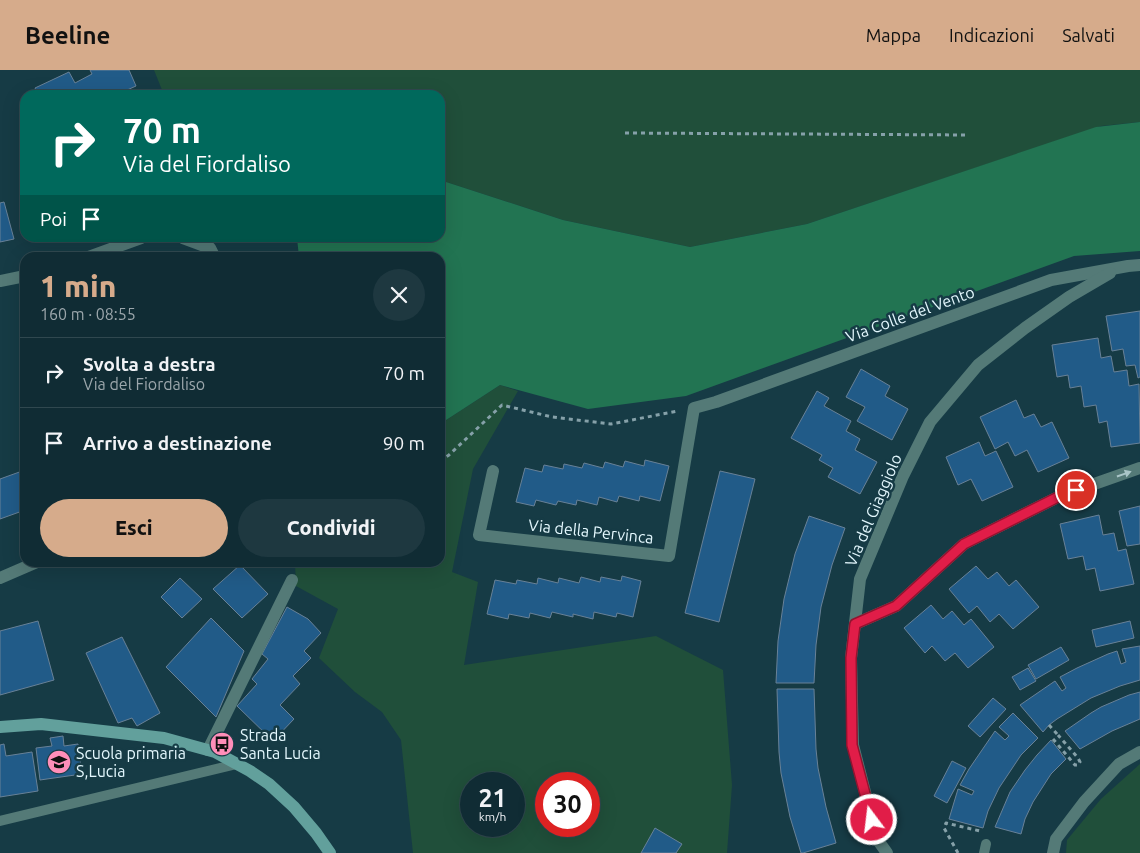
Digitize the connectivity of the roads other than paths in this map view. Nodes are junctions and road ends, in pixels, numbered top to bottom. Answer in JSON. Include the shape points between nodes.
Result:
{"nodes":[{"id":1,"x":130,"y":242,"type":"edge"},
{"id":2,"x":194,"y":242,"type":"edge"},
{"id":3,"x":102,"y":252,"type":"edge"},
{"id":4,"x":212,"y":252,"type":"edge"},
{"id":5,"x":1140,"y":265,"type":"edge"},
{"id":6,"x":1119,"y":268,"type":"junction"},
{"id":7,"x":20,"y":277,"type":"edge"},
{"id":8,"x":0,"y":281,"type":"edge"},
{"id":9,"x":694,"y":408,"type":"joint"},
{"id":10,"x":1140,"y":468,"type":"edge"},
{"id":11,"x":493,"y":471,"type":"dead end"},
{"id":12,"x":25,"y":567,"type":"edge"},
{"id":13,"x":0,"y":578,"type":"edge"},
{"id":14,"x":292,"y":580,"type":"dead end"},
{"id":15,"x":855,"y":624,"type":"junction"},
{"id":16,"x":0,"y":726,"type":"edge"},
{"id":17,"x":208,"y":750,"type":"junction"},
{"id":18,"x":1140,"y":752,"type":"edge"},
{"id":19,"x":237,"y":764,"type":"junction"},
{"id":20,"x":0,"y":821,"type":"edge"},
{"id":21,"x":330,"y":853,"type":"edge"},
{"id":22,"x":887,"y":853,"type":"edge"},
{"id":23,"x":1053,"y":853,"type":"edge"}],
"edges":[{"from":1,"to":3,"type":"street"},
{"from":2,"to":4,"type":"street","via":[[210,248]]},
{"from":5,"to":6,"type":"street","name":"Via Colle del Vento"},
{"from":6,"to":9,"type":"street","name":"Via Colle del Vento","via":[[1051,280]]},
{"from":6,"to":15,"type":"street","name":"Via del Giaggiolo","via":[[1069,297],[978,365],[930,422],[903,476],[860,579]]},
{"from":7,"to":8,"type":"street"},
{"from":9,"to":11,"type":"street","name":"Via della Pervinca","via":[[669,556],[478,535]]},
{"from":15,"to":10,"type":"street","one_way":true,"via":[[896,606],[964,544],[1060,496]]},
{"from":12,"to":13,"type":"street"},
{"from":14,"to":17,"type":"street"},
{"from":15,"to":22,"type":"street","name":"Via del Giaggiolo","via":[[851,658],[852,745],[878,839]]},
{"from":16,"to":17,"type":"street","via":[[41,724],[164,738]]},
{"from":17,"to":19,"type":"street"},
{"from":18,"to":23,"type":"street","via":[[1119,764],[1084,802],[1056,839]]},
{"from":19,"to":20,"type":"lane"},
{"from":19,"to":21,"type":"street","via":[[269,784],[294,807]]}]}
